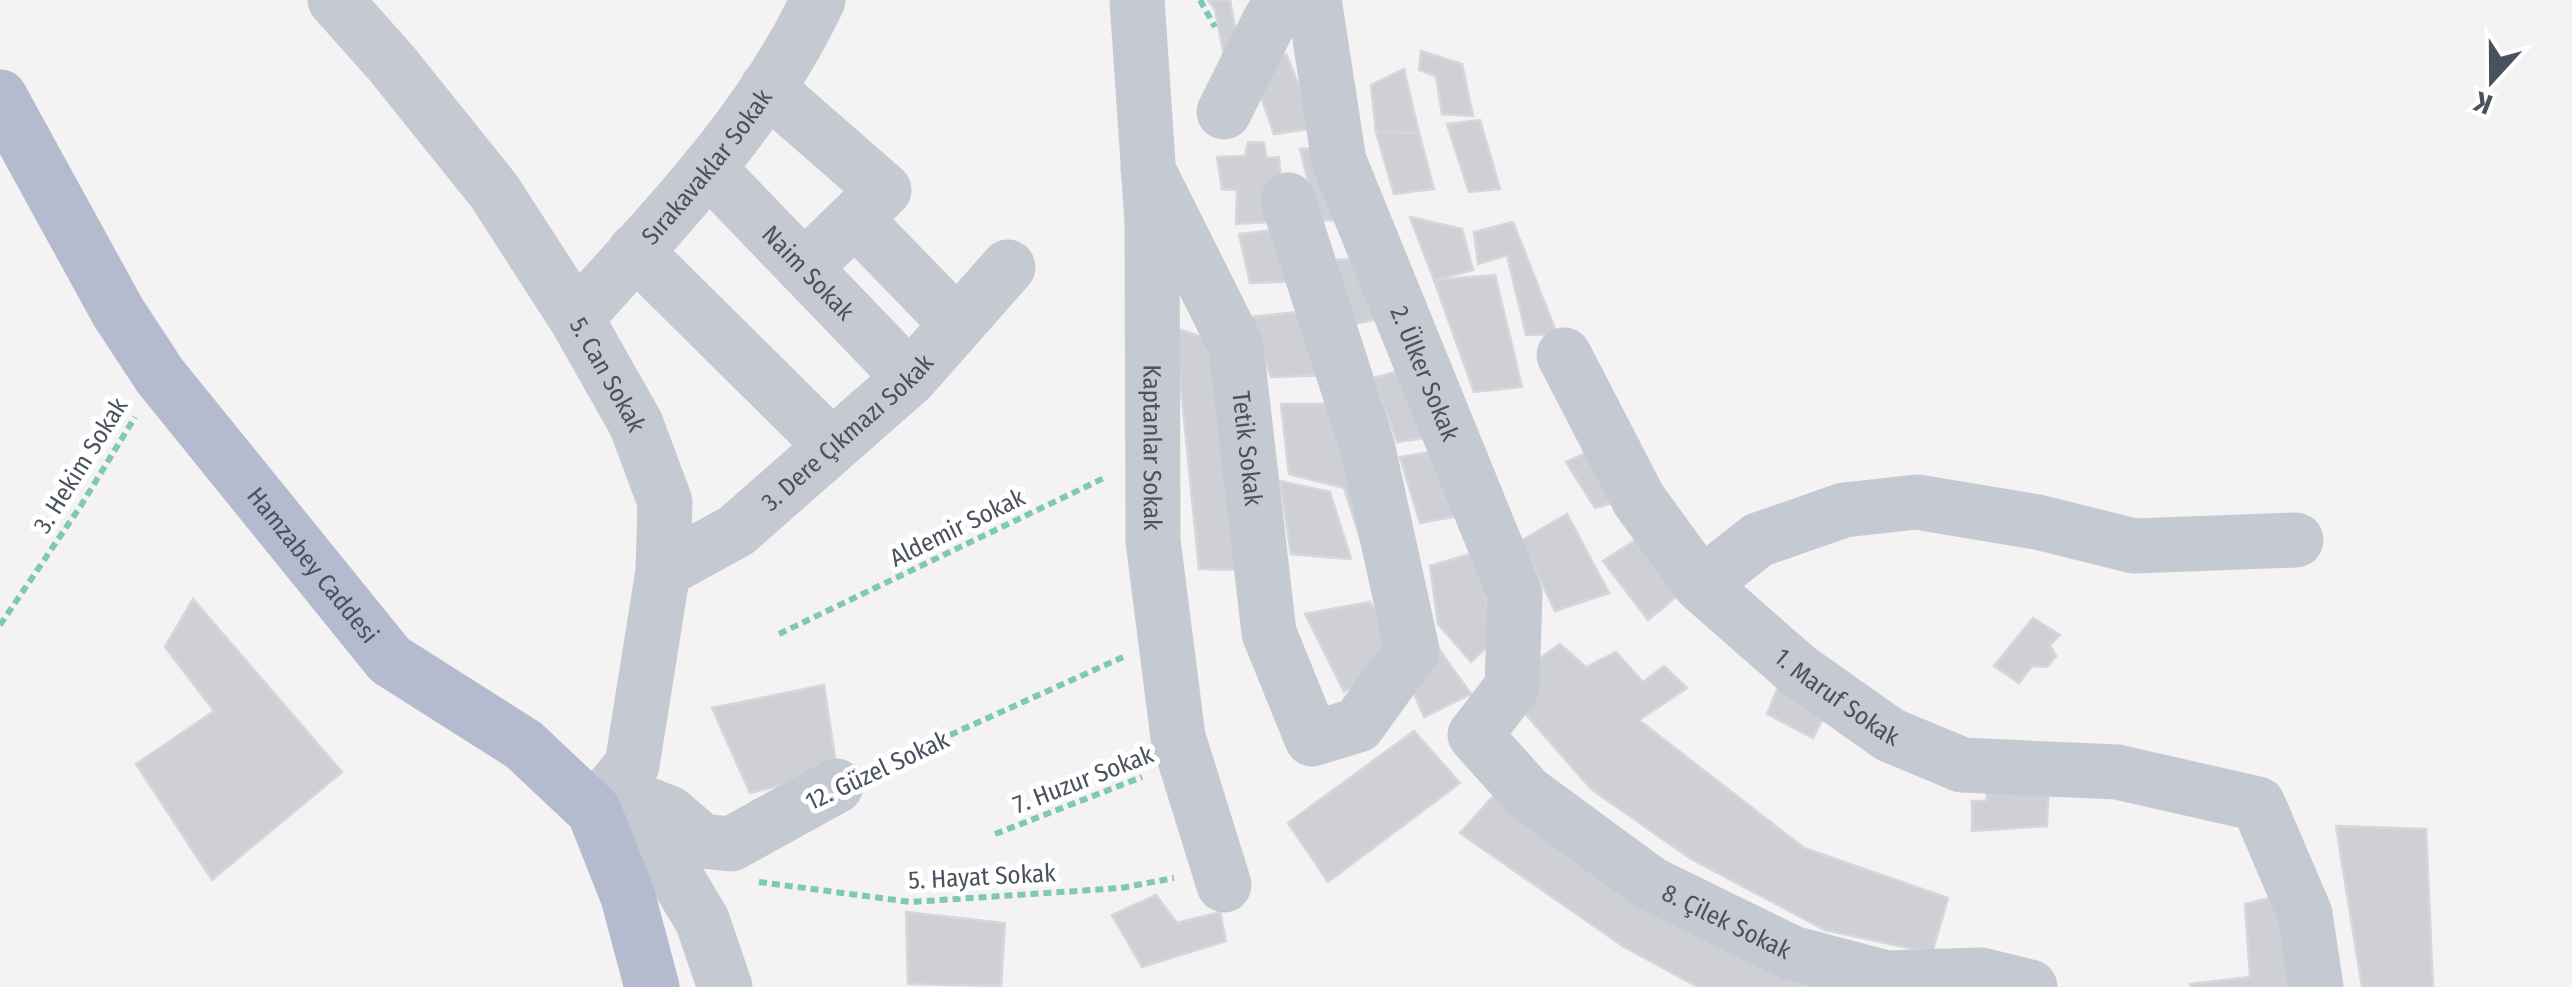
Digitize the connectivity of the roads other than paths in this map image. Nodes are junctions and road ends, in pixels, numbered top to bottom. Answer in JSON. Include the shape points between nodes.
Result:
{"nodes":[{"id":1,"x":335,"y":0,"type":"edge"},
{"id":2,"x":818,"y":0,"type":"edge"},
{"id":3,"x":1137,"y":0,"type":"edge"},
{"id":4,"x":1285,"y":0,"type":"edge"},
{"id":5,"x":1314,"y":0,"type":"edge"},
{"id":6,"x":766,"y":88,"type":"junction"},
{"id":7,"x":0,"y":97,"type":"edge"},
{"id":8,"x":1224,"y":112,"type":"dead end"},
{"id":9,"x":708,"y":168,"type":"junction"},
{"id":10,"x":1148,"y":170,"type":"junction"},
{"id":11,"x":1288,"y":200,"type":"dead end"},
{"id":12,"x":855,"y":219,"type":"junction"},
{"id":13,"x":636,"y":251,"type":"junction"},
{"id":14,"x":1008,"y":267,"type":"dead end"},
{"id":15,"x":804,"y":268,"type":"junction"},
{"id":16,"x":576,"y":318,"type":"junction"},
{"id":17,"x":957,"y":324,"type":"junction"},
{"id":18,"x":1564,"y":355,"type":"dead end"},
{"id":19,"x":910,"y":378,"type":"junction"},
{"id":20,"x":832,"y":446,"type":"junction"},
{"id":21,"x":2296,"y":540,"type":"dead end"},
{"id":22,"x":663,"y":570,"type":"junction"},
{"id":23,"x":1702,"y":586,"type":"junction"},
{"id":24,"x":1475,"y":735,"type":"joint"},
{"id":25,"x":836,"y":786,"type":"road end"},
{"id":26,"x":594,"y":811,"type":"junction"},
{"id":27,"x":1222,"y":877,"type":"road end"},
{"id":28,"x":652,"y":987,"type":"edge"},
{"id":29,"x":726,"y":987,"type":"edge"},
{"id":30,"x":2030,"y":987,"type":"edge"},
{"id":31,"x":2316,"y":987,"type":"edge"}],
"edges":[{"from":1,"to":16,"type":"street","name":"5. Can Sokak","via":[[494,191]]},
{"from":2,"to":6,"type":"street","name":"Sırakavaklar Sokak","via":[[796,48]]},
{"from":3,"to":10,"type":"street","name":"Kaptanlar Sokak"},
{"from":4,"to":8,"type":"street"},
{"from":5,"to":24,"type":"street","name":"2. Ülker Sokak","via":[[1339,161],[1515,594],[1512,687]]},
{"from":6,"to":9,"type":"street","name":"Sırakavaklar Sokak"},
{"from":6,"to":12,"type":"street","via":[[884,190]]},
{"from":7,"to":26,"type":"main road","name":"Hamzabey Caddesi","via":[[160,376],[390,660],[524,745]]},
{"from":9,"to":13,"type":"street","name":"Sırakavaklar Sokak"},
{"from":9,"to":15,"type":"street","name":"Naim Sokak"},
{"from":10,"to":11,"type":"street","name":"Tetik Sokak","via":[[1236,346],[1269,633],[1312,739],[1358,725],[1412,650],[1368,449]]},
{"from":10,"to":27,"type":"street","name":"Kaptanlar Sokak","via":[[1153,541],[1178,737]]},
{"from":12,"to":15,"type":"street"},
{"from":12,"to":17,"type":"street"},
{"from":13,"to":16,"type":"street","name":"Sırakavaklar Sokak"},
{"from":13,"to":20,"type":"street"},
{"from":14,"to":17,"type":"street","name":"3. Dere Çıkmazı Sokak"},
{"from":15,"to":19,"type":"street","name":"Naim Sokak"},
{"from":16,"to":22,"type":"street","name":"5. Can Sokak","via":[[636,424],[665,502]]},
{"from":17,"to":19,"type":"street","name":"3. Dere Çıkmazı Sokak"},
{"from":18,"to":23,"type":"street","name":"1. Maruf Sokak","via":[[1638,500]]},
{"from":19,"to":20,"type":"street","name":"3. Dere Çıkmazı Sokak"},
{"from":20,"to":22,"type":"street","name":"3. Dere Çıkmazı Sokak","via":[[736,531]]},
{"from":21,"to":23,"type":"street","via":[[2134,546],[1917,502],[1844,510],[1758,540]]},
{"from":22,"to":26,"type":"street","name":"5. Can Sokak","via":[[632,766]]},
{"from":23,"to":31,"type":"street","name":"1. Maruf Sokak","via":[[1798,670],[1890,735],[1962,765],[2117,772],[2258,804],[2305,914]]},
{"from":24,"to":30,"type":"street","name":"8. Çilek Sokak","via":[[1527,793],[1651,884],[1792,953],[1887,978],[1981,975]]},
{"from":25,"to":26,"type":"street","name":"12. Güzel Sokak","via":[[731,844],[702,841],[669,813],[626,796]]},
{"from":26,"to":28,"type":"main road","name":"Hamzabey Caddesi","via":[[628,897]]},
{"from":26,"to":29,"type":"street","via":[[660,850],[702,920]]}]}
